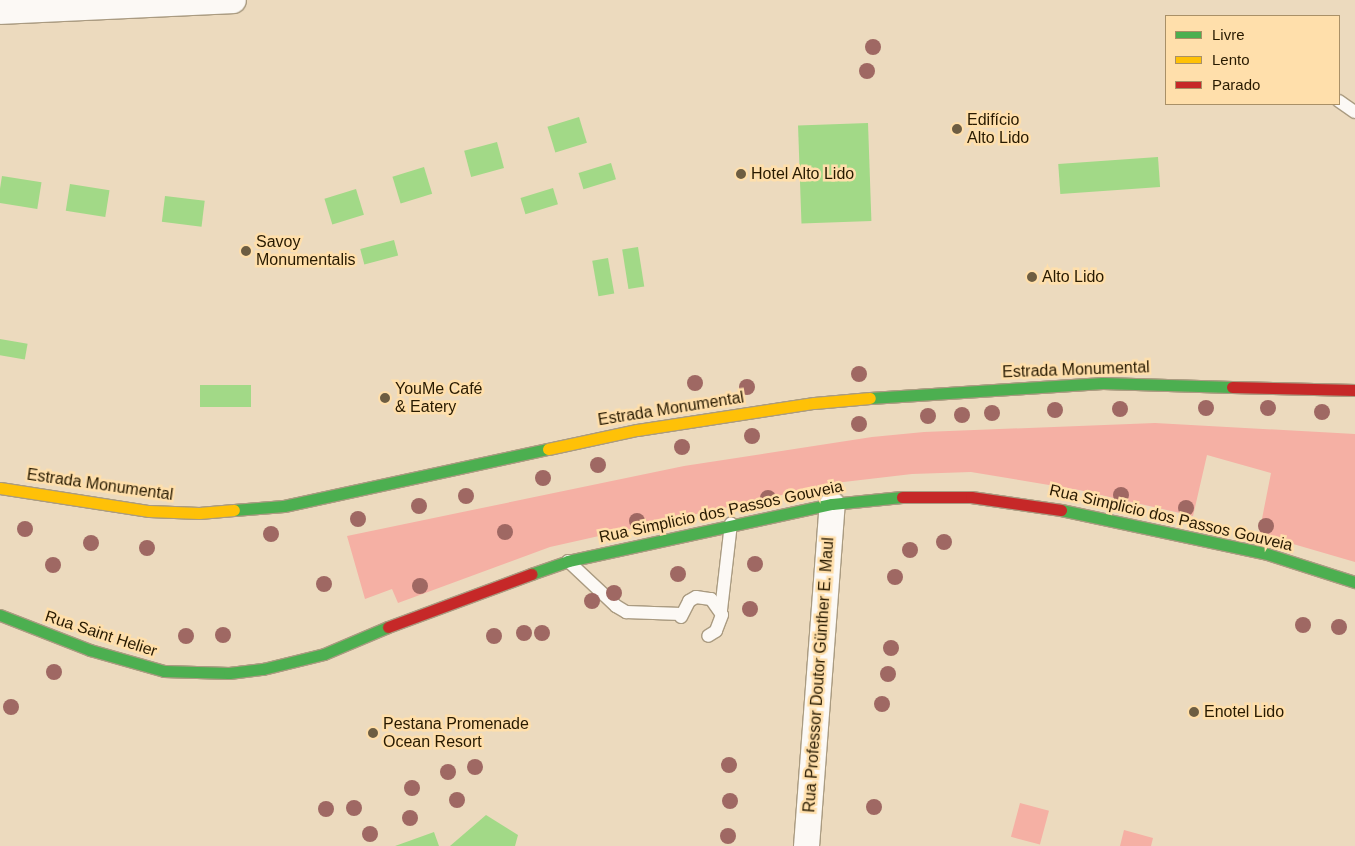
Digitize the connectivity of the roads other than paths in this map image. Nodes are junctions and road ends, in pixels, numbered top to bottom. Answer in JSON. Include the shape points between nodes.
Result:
{"nodes":[{"id":1,"x":233,"y":0,"type":"edge"},
{"id":2,"x":61,"y":4,"type":"edge"},
{"id":3,"x":0,"y":11,"type":"edge"},
{"id":4,"x":1340,"y":102,"type":"edge"},
{"id":5,"x":1355,"y":112,"type":"edge"},
{"id":6,"x":1355,"y":390,"type":"edge"},
{"id":7,"x":0,"y":488,"type":"edge"},
{"id":8,"x":832,"y":504,"type":"junction"},
{"id":9,"x":731,"y":524,"type":"junction"},
{"id":10,"x":568,"y":561,"type":"junction"},
{"id":11,"x":1355,"y":582,"type":"edge"},
{"id":12,"x":721,"y":610,"type":"junction"},
{"id":13,"x":0,"y":615,"type":"edge"},
{"id":14,"x":397,"y":626,"type":"joint"},
{"id":15,"x":708,"y":636,"type":"dead end"},
{"id":16,"x":806,"y":846,"type":"edge"}],
"edges":[{"from":1,"to":2,"type":"street"},
{"from":2,"to":3,"type":"street"},
{"from":4,"to":5,"type":"lane"},
{"from":6,"to":7,"type":"main road","name":"Estrada Monumental","via":[[1103,383],[935,392],[814,403],[637,430],[284,506],[209,512],[149,511]]},
{"from":8,"to":9,"type":"main road","name":"Rua Simplicio dos Passos Gouveia"},
{"from":8,"to":11,"type":"main road","name":"Rua Simplicio dos Passos Gouveia","via":[[902,497],[971,497],[1034,504],[1264,554]]},
{"from":8,"to":16,"type":"street","name":"Rua Professor Doutor Günther E. Maul"},
{"from":9,"to":10,"type":"main road","name":"Rua Simplicio dos Passos Gouveia"},
{"from":9,"to":12,"type":"lane"},
{"from":10,"to":12,"type":"lane","via":[[626,612],[681,615],[689,601],[696,597],[711,599]]},
{"from":10,"to":14,"type":"main road","name":"Rua Simplicio dos Passos Gouveia","via":[[457,599]]},
{"from":12,"to":15,"type":"lane","via":[[721,624]]},
{"from":13,"to":14,"type":"main road","name":"Rua Saint Helier","via":[[124,662],[164,671],[198,673],[229,673],[290,665]]}]}
